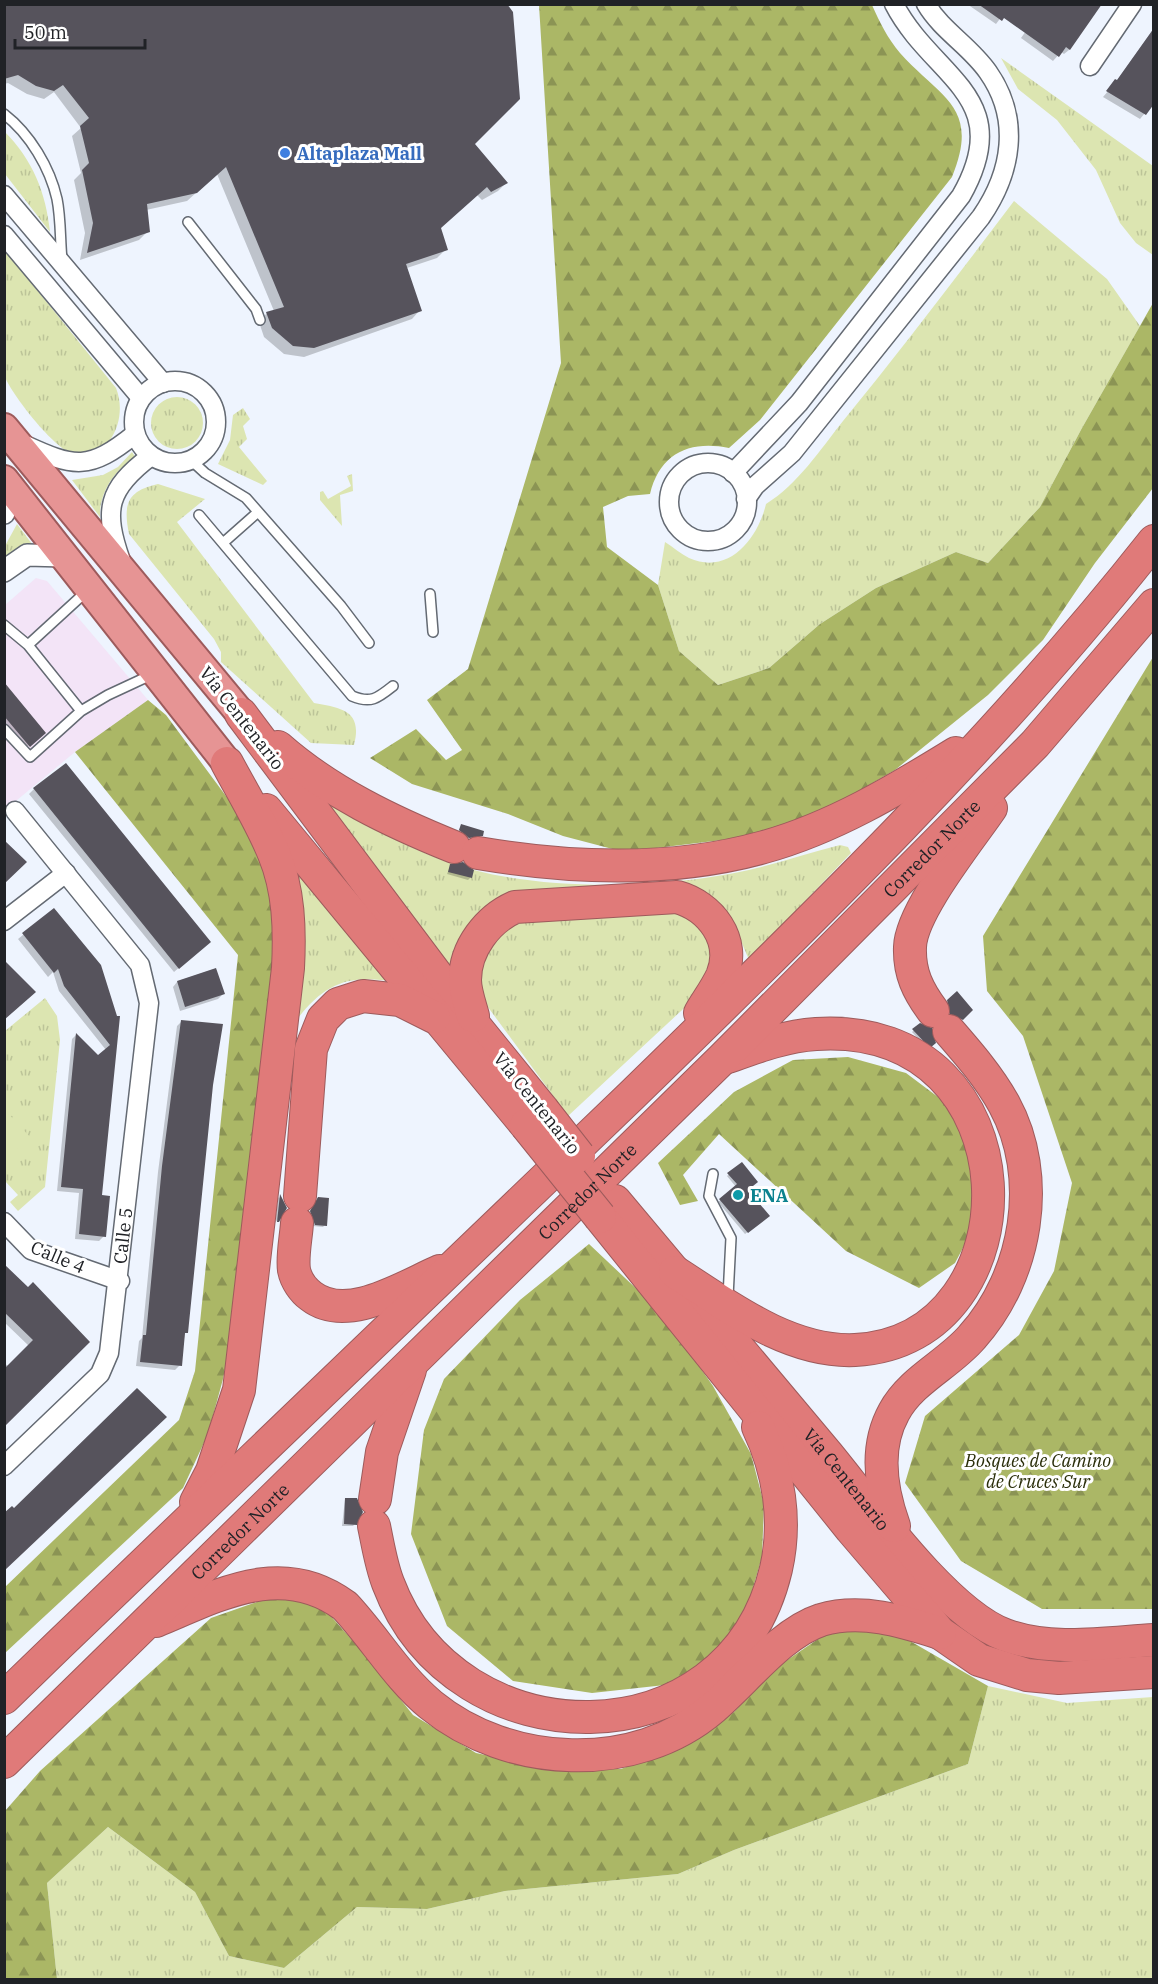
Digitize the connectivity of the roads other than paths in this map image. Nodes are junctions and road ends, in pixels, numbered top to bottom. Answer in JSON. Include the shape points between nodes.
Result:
{"nodes":[{"id":1,"x":894,"y":4,"type":"edge"},
{"id":2,"x":926,"y":4,"type":"edge"},
{"id":3,"x":1132,"y":4,"type":"edge"},
{"id":4,"x":1090,"y":66,"type":"dead end"},
{"id":5,"x":4,"y":114,"type":"edge"},
{"id":6,"x":4,"y":195,"type":"edge"},
{"id":7,"x":188,"y":222,"type":"dead end"},
{"id":8,"x":4,"y":235,"type":"edge"},
{"id":9,"x":62,"y":265,"type":"junction"},
{"id":10,"x":877,"y":302,"type":"junction"},
{"id":11,"x":260,"y":320,"type":"dead end"},
{"id":12,"x":899,"y":320,"type":"junction"},
{"id":13,"x":163,"y":383,"type":"junction"},
{"id":14,"x":141,"y":398,"type":"junction"},
{"id":15,"x":10,"y":434,"type":"edge"},
{"id":16,"x":135,"y":434,"type":"junction"},
{"id":17,"x":151,"y":456,"type":"junction"},
{"id":18,"x":192,"y":460,"type":"junction"},
{"id":19,"x":734,"y":473,"type":"junction"},
{"id":20,"x":4,"y":482,"type":"edge"},
{"id":21,"x":746,"y":499,"type":"junction"},
{"id":22,"x":258,"y":512,"type":"junction"},
{"id":23,"x":4,"y":513,"type":"edge"},
{"id":24,"x":199,"y":515,"type":"dead end"},
{"id":25,"x":1154,"y":542,"type":"edge"},
{"id":26,"x":223,"y":543,"type":"junction"},
{"id":27,"x":64,"y":556,"type":"junction"},
{"id":28,"x":4,"y":571,"type":"edge"},
{"id":29,"x":126,"y":574,"type":"junction"},
{"id":30,"x":90,"y":588,"type":"junction"},
{"id":31,"x":430,"y":594,"type":"dead end"},
{"id":32,"x":1154,"y":604,"type":"edge"},
{"id":33,"x":4,"y":625,"type":"edge"},
{"id":34,"x":433,"y":632,"type":"dead end"},
{"id":35,"x":369,"y":643,"type":"dead end"},
{"id":36,"x":28,"y":645,"type":"junction"},
{"id":37,"x":156,"y":672,"type":"junction"},
{"id":38,"x":393,"y":686,"type":"dead end"},
{"id":39,"x":81,"y":711,"type":"junction"},
{"id":40,"x":241,"y":714,"type":"junction"},
{"id":41,"x":4,"y":729,"type":"edge"},
{"id":42,"x":990,"y":732,"type":"junction"},
{"id":43,"x":1035,"y":744,"type":"junction"},
{"id":44,"x":227,"y":763,"type":"junction"},
{"id":45,"x":15,"y":811,"type":"dead end"},
{"id":46,"x":66,"y":873,"type":"junction"},
{"id":47,"x":4,"y":921,"type":"edge"},
{"id":48,"x":439,"y":1019,"type":"junction"},
{"id":49,"x":475,"y":1026,"type":"junction"},
{"id":50,"x":678,"y":1050,"type":"junction"},
{"id":51,"x":722,"y":1059,"type":"junction"},
{"id":52,"x":534,"y":1118,"type":"junction"},
{"id":53,"x":712,"y":1174,"type":"dead end"},
{"id":54,"x":608,"y":1209,"type":"junction"},
{"id":55,"x":4,"y":1222,"type":"edge"},
{"id":56,"x":458,"y":1263,"type":"junction"},
{"id":57,"x":675,"y":1272,"type":"junction"},
{"id":58,"x":120,"y":1281,"type":"junction"},
{"id":59,"x":727,"y":1306,"type":"junction"},
{"id":60,"x":413,"y":1361,"type":"junction"},
{"id":61,"x":740,"y":1392,"type":"junction"},
{"id":62,"x":5,"y":1465,"type":"edge"},
{"id":63,"x":185,"y":1522,"type":"junction"},
{"id":64,"x":899,"y":1541,"type":"junction"},
{"id":65,"x":141,"y":1627,"type":"junction"},
{"id":66,"x":940,"y":1633,"type":"junction"},
{"id":67,"x":1154,"y":1640,"type":"edge"},
{"id":68,"x":1154,"y":1672,"type":"edge"},
{"id":69,"x":4,"y":1698,"type":"edge"},
{"id":70,"x":4,"y":1762,"type":"edge"}],
"edges":[{"from":1,"to":10,"type":"street","via":[[922,46],[963,87],[976,111],[980,140],[974,172],[961,196]]},
{"from":2,"to":12,"type":"street","via":[[935,20],[988,72],[1002,99],[1010,131],[998,193]]},
{"from":3,"to":4,"type":"street"},
{"from":5,"to":9,"type":"lane","via":[[20,126],[38,153],[57,199]]},
{"from":6,"to":9,"type":"street"},
{"from":7,"to":11,"type":"lane","via":[[256,309]]},
{"from":8,"to":14,"type":"street"},
{"from":9,"to":13,"type":"street"},
{"from":10,"to":12,"type":"street"},
{"from":10,"to":19,"type":"street","via":[[799,403]]},
{"from":12,"to":21,"type":"street","via":[[792,453]]},
{"from":13,"to":14,"type":"street"},
{"from":13,"to":18,"type":"street","via":[[185,382],[195,386],[216,414],[212,442]]},
{"from":14,"to":16,"type":"street","via":[[135,410]]},
{"from":15,"to":16,"type":"street","via":[[55,458],[92,462],[110,454]]},
{"from":15,"to":29,"type":"highway","name":"Vía Centenario"},
{"from":16,"to":17,"type":"street"},
{"from":17,"to":18,"type":"street","via":[[178,464]]},
{"from":17,"to":29,"type":"street","via":[[131,471],[112,500],[112,526]]},
{"from":18,"to":22,"type":"lane","via":[[205,473],[246,498]]},
{"from":19,"to":21,"type":"street"},
{"from":19,"to":21,"type":"street","via":[[710,464],[686,470],[671,489],[670,514],[681,530],[696,540],[721,539],[741,523]]},
{"from":20,"to":23,"type":"street"},
{"from":20,"to":27,"type":"highway","name":"Vía Centenario"},
{"from":22,"to":26,"type":"lane"},
{"from":22,"to":35,"type":"lane"},
{"from":24,"to":26,"type":"lane"},
{"from":25,"to":42,"type":"highway","name":"Corredor Norte"},
{"from":26,"to":38,"type":"lane","via":[[352,696],[364,701],[377,700]]},
{"from":27,"to":28,"type":"street","via":[[27,555]]},
{"from":27,"to":30,"type":"highway","name":"Vía Centenario"},
{"from":29,"to":40,"type":"highway","name":"Vía Centenario"},
{"from":30,"to":36,"type":"lane"},
{"from":30,"to":37,"type":"highway","name":"Vía Centenario"},
{"from":31,"to":34,"type":"lane"},
{"from":32,"to":43,"type":"highway","name":"Corredor Norte"},
{"from":33,"to":36,"type":"lane"},
{"from":36,"to":39,"type":"lane"},
{"from":37,"to":39,"type":"lane"},
{"from":37,"to":44,"type":"highway","name":"Vía Centenario"},
{"from":39,"to":41,"type":"lane","via":[[30,757]]},
{"from":40,"to":42,"type":"highway","via":[[287,755],[401,826],[466,850],[528,862],[648,866],[764,847],[822,825],[890,793]]},
{"from":40,"to":49,"type":"highway","name":"Vía Centenario"},
{"from":42,"to":50,"type":"highway","name":"Corredor Norte","via":[[838,894]]},
{"from":43,"to":51,"type":"highway","name":"Corredor Norte"},
{"from":43,"to":64,"type":"highway","via":[[928,901],[910,945],[914,982],[1005,1105],[1023,1165],[1025,1195],[1022,1237],[1010,1279],[988,1318],[957,1354],[903,1399],[885,1432],[883,1488]]},
{"from":44,"to":48,"type":"highway","name":"Vía Centenario"},
{"from":44,"to":63,"type":"highway","via":[[275,854],[290,933],[239,1390],[212,1471]]},
{"from":45,"to":46,"type":"street"},
{"from":46,"to":47,"type":"street"},
{"from":46,"to":58,"type":"street","name":"Calle 5","via":[[140,965],[149,1003]]},
{"from":48,"to":52,"type":"highway","name":"Vía Centenario"},
{"from":48,"to":56,"type":"highway","via":[[400,1000],[363,996],[338,1004],[323,1019],[311,1049],[294,1270],[303,1290],[320,1303],[342,1307],[366,1302]]},
{"from":49,"to":50,"type":"highway","via":[[465,980],[468,962],[478,939],[499,914],[515,907],[677,897],[705,910],[721,932],[726,951],[723,974]]},
{"from":49,"to":52,"type":"highway","name":"Vía Centenario"},
{"from":50,"to":56,"type":"highway","name":"Corredor Norte"},
{"from":51,"to":59,"type":"highway","via":[[767,1043],[815,1034],[861,1037],[907,1053],[943,1077],[967,1108],[985,1152],[988,1197],[982,1239],[965,1283],[943,1311],[913,1334],[877,1346],[836,1349],[773,1331]]},
{"from":51,"to":60,"type":"highway","name":"Corredor Norte"},
{"from":52,"to":54,"type":"highway","name":"Vía Centenario","bridge":true},
{"from":53,"to":59,"type":"lane","via":[[709,1196],[731,1238]]},
{"from":54,"to":57,"type":"highway","name":"Vía Centenario"},
{"from":54,"to":61,"type":"highway","name":"Vía Centenario"},
{"from":55,"to":58,"type":"street","name":"Calle 4","via":[[31,1250]]},
{"from":56,"to":63,"type":"highway","name":"Corredor Norte"},
{"from":57,"to":59,"type":"highway"},
{"from":57,"to":64,"type":"highway","name":"Vía Centenario"},
{"from":58,"to":62,"type":"street","name":"Calle 5","via":[[110,1353],[100,1374]]},
{"from":60,"to":61,"type":"highway","via":[[382,1452],[374,1512],[387,1583],[410,1627],[440,1663],[507,1704],[560,1717],[612,1717],[664,1703],[711,1676],[753,1629],[772,1584],[780,1537],[778,1491],[764,1440]]},
{"from":60,"to":65,"type":"highway","name":"Corredor Norte"},
{"from":61,"to":66,"type":"highway","name":"Vía Centenario"},
{"from":63,"to":69,"type":"highway","name":"Corredor Norte"},
{"from":64,"to":67,"type":"highway","name":"Vía Centenario","via":[[967,1613],[1004,1634],[1057,1644]]},
{"from":65,"to":66,"type":"highway","via":[[238,1588],[261,1583],[301,1584],[345,1606],[415,1691],[452,1720],[513,1748],[567,1755],[621,1750],[678,1730],[710,1710],[790,1637],[818,1621],[837,1616],[882,1617]]},
{"from":65,"to":70,"type":"highway","name":"Corredor Norte"},
{"from":66,"to":68,"type":"highway","name":"Vía Centenario","via":[[979,1660],[1027,1675],[1059,1678]]}]}
